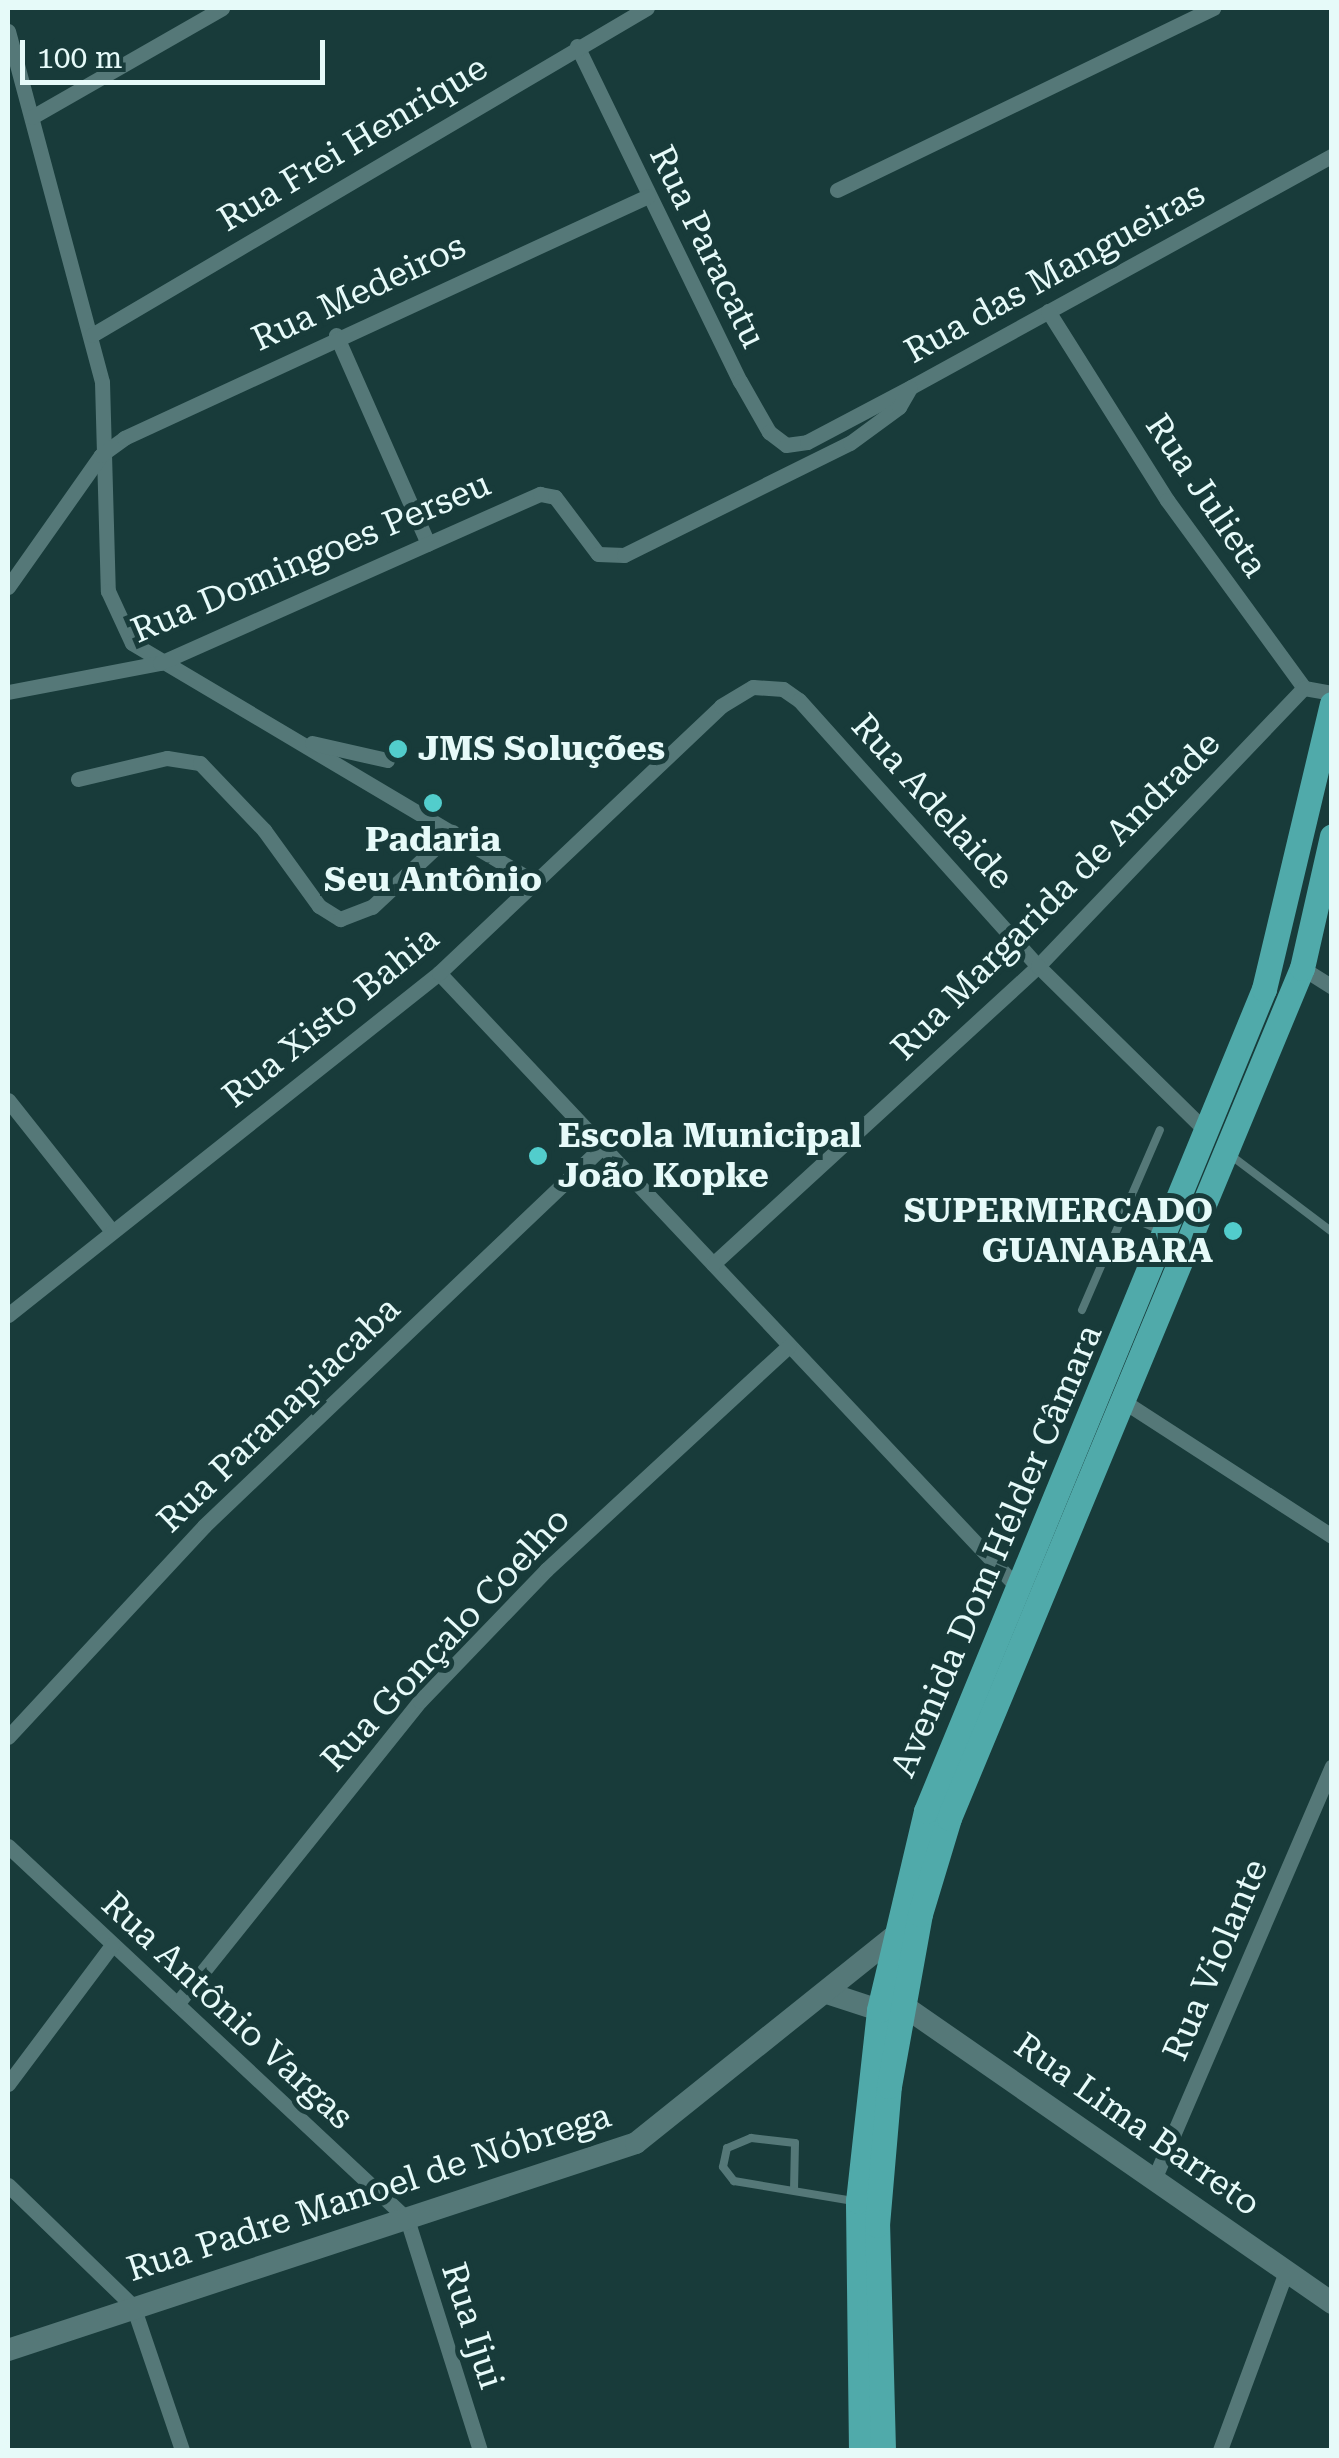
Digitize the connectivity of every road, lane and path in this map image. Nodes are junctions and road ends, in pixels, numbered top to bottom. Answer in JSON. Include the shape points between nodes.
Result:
{"nodes":[{"id":1,"x":222,"y":8,"type":"edge"},
{"id":2,"x":647,"y":8,"type":"edge"},
{"id":3,"x":1213,"y":8,"type":"edge"},
{"id":4,"x":8,"y":30,"type":"edge"},
{"id":5,"x":577,"y":46,"type":"junction"},
{"id":6,"x":32,"y":117,"type":"junction"},
{"id":7,"x":1332,"y":156,"type":"edge"},
{"id":8,"x":837,"y":190,"type":"dead end"},
{"id":9,"x":648,"y":196,"type":"junction"},
{"id":10,"x":1048,"y":310,"type":"junction"},
{"id":11,"x":92,"y":335,"type":"junction"},
{"id":12,"x":336,"y":336,"type":"junction"},
{"id":13,"x":910,"y":388,"type":"junction"},
{"id":14,"x":807,"y":442,"type":"joint"},
{"id":15,"x":101,"y":455,"type":"junction"},
{"id":16,"x":428,"y":544,"type":"junction"},
{"id":17,"x":8,"y":587,"type":"edge"},
{"id":18,"x":160,"y":663,"type":"junction"},
{"id":19,"x":1304,"y":688,"type":"junction"},
{"id":20,"x":8,"y":692,"type":"edge"},
{"id":21,"x":1332,"y":693,"type":"edge"},
{"id":22,"x":1332,"y":704,"type":"edge"},
{"id":23,"x":721,"y":706,"type":"joint"},
{"id":24,"x":289,"y":737,"type":"junction"},
{"id":25,"x":1329,"y":751,"type":"edge"},
{"id":26,"x":387,"y":760,"type":"dead end"},
{"id":27,"x":78,"y":778,"type":"dead end"},
{"id":28,"x":452,"y":832,"type":"junction"},
{"id":29,"x":1332,"y":836,"type":"edge"},
{"id":30,"x":533,"y":881,"type":"junction"},
{"id":31,"x":1038,"y":966,"type":"junction"},
{"id":32,"x":1302,"y":968,"type":"junction"},
{"id":33,"x":440,"y":974,"type":"junction"},
{"id":34,"x":1332,"y":987,"type":"edge"},
{"id":35,"x":8,"y":1100,"type":"edge"},
{"id":36,"x":1160,"y":1130,"type":"dead end"},
{"id":37,"x":1209,"y":1134,"type":"junction"},
{"id":38,"x":604,"y":1146,"type":"junction"},
{"id":39,"x":1229,"y":1154,"type":"junction"},
{"id":40,"x":1126,"y":1215,"type":"junction"},
{"id":41,"x":111,"y":1230,"type":"junction"},
{"id":42,"x":1332,"y":1232,"type":"edge"},
{"id":43,"x":1168,"y":1233,"type":"junction"},
{"id":44,"x":714,"y":1264,"type":"junction"},
{"id":45,"x":1082,"y":1310,"type":"dead end"},
{"id":46,"x":8,"y":1315,"type":"edge"},
{"id":47,"x":790,"y":1346,"type":"junction"},
{"id":48,"x":1123,"y":1401,"type":"junction"},
{"id":49,"x":1332,"y":1536,"type":"edge"},
{"id":50,"x":1020,"y":1590,"type":"junction"},
{"id":51,"x":8,"y":1737,"type":"edge"},
{"id":52,"x":1332,"y":1766,"type":"edge"},
{"id":53,"x":8,"y":1846,"type":"edge"},
{"id":54,"x":920,"y":1914,"type":"junction"},
{"id":55,"x":893,"y":1938,"type":"junction"},
{"id":56,"x":112,"y":1945,"type":"junction"},
{"id":57,"x":826,"y":1994,"type":"junction"},
{"id":58,"x":177,"y":2004,"type":"junction"},
{"id":59,"x":890,"y":2007,"type":"junction"},
{"id":60,"x":8,"y":2084,"type":"edge"},
{"id":61,"x":1155,"y":2177,"type":"junction"},
{"id":62,"x":8,"y":2184,"type":"edge"},
{"id":63,"x":794,"y":2190,"type":"junction"},
{"id":64,"x":858,"y":2202,"type":"junction"},
{"id":65,"x":407,"y":2219,"type":"junction"},
{"id":66,"x":1286,"y":2272,"type":"junction"},
{"id":67,"x":1332,"y":2303,"type":"edge"},
{"id":68,"x":133,"y":2306,"type":"junction"},
{"id":69,"x":8,"y":2350,"type":"edge"},
{"id":70,"x":182,"y":2450,"type":"edge"},
{"id":71,"x":480,"y":2450,"type":"edge"},
{"id":72,"x":861,"y":2450,"type":"edge"},
{"id":73,"x":883,"y":2450,"type":"edge"},
{"id":74,"x":1220,"y":2450,"type":"edge"}],
"edges":[{"from":1,"to":6,"type":"street"},
{"from":2,"to":5,"type":"street","name":"Rua Frei Henrique"},
{"from":3,"to":8,"type":"street"},
{"from":4,"to":6,"type":"street"},
{"from":5,"to":9,"type":"street","name":"Rua Paracatu"},
{"from":5,"to":11,"type":"street","name":"Rua Frei Henrique"},
{"from":6,"to":11,"type":"street"},
{"from":7,"to":10,"type":"street","name":"Rua das Mangueiras"},
{"from":9,"to":12,"type":"street","name":"Rua Medeiros"},
{"from":9,"to":14,"type":"street","name":"Rua Paracatu","via":[[769,432],[786,446]]},
{"from":10,"to":13,"type":"street","name":"Rua das Mangueiras"},
{"from":10,"to":19,"type":"street","name":"Rua Julieta","via":[[1167,500]]},
{"from":11,"to":15,"type":"street","via":[[106,411]]},
{"from":12,"to":15,"type":"street","name":"Rua Medeiros"},
{"from":12,"to":16,"type":"street"},
{"from":13,"to":14,"type":"street","name":"Rua das Mangueiras"},
{"from":13,"to":16,"type":"street","name":"Rua Domingoes Perseu","via":[[899,407],[850,443],[624,555],[606,557],[586,544],[556,497],[520,501]]},
{"from":15,"to":17,"type":"street"},
{"from":15,"to":18,"type":"street","via":[[108,591],[132,642]]},
{"from":16,"to":18,"type":"street","name":"Rua Domingoes Perseu"},
{"from":18,"to":20,"type":"street","name":"Rua Domingoes Perseu"},
{"from":18,"to":24,"type":"street"},
{"from":19,"to":21,"type":"street"},
{"from":19,"to":31,"type":"street","name":"Rua Margarida de Andrade"},
{"from":22,"to":25,"type":"main road","name":"Avenida Dom Hélder Câmara"},
{"from":23,"to":30,"type":"street","name":"Rua Xisto Bahia"},
{"from":23,"to":31,"type":"street","name":"Rua Adelaide","via":[[752,687],[783,689],[799,700]]},
{"from":24,"to":26,"type":"street"},
{"from":24,"to":28,"type":"street"},
{"from":25,"to":37,"type":"main road","name":"Avenida Dom Hélder Câmara","via":[[1264,989]]},
{"from":27,"to":28,"type":"street","via":[[168,758],[200,763],[264,830],[319,906],[340,919],[359,917]]},
{"from":28,"to":30,"type":"street"},
{"from":29,"to":32,"type":"main road","name":"Avenida Dom Hélder Câmara"},
{"from":30,"to":33,"type":"street","name":"Rua Xisto Bahia"},
{"from":31,"to":37,"type":"street","name":"Rua Adelaide"},
{"from":31,"to":44,"type":"street","name":"Rua Margarida de Andrade"},
{"from":32,"to":34,"type":"street"},
{"from":32,"to":39,"type":"main road","name":"Avenida Dom Hélder Câmara"},
{"from":33,"to":38,"type":"street"},
{"from":33,"to":41,"type":"street","name":"Rua Xisto Bahia"},
{"from":35,"to":41,"type":"street"},
{"from":36,"to":40,"type":"lane"},
{"from":37,"to":43,"type":"main road","name":"Avenida Dom Hélder Câmara"},
{"from":38,"to":44,"type":"street"},
{"from":38,"to":51,"type":"street","name":"Rua Paranapiacaba","via":[[204,1526]]},
{"from":39,"to":42,"type":"lane"},
{"from":39,"to":48,"type":"main road","name":"Avenida Dom Hélder Câmara"},
{"from":40,"to":43,"type":"lane"},
{"from":40,"to":45,"type":"lane"},
{"from":41,"to":46,"type":"street","name":"Rua Xisto Bahia"},
{"from":43,"to":50,"type":"main road","name":"Avenida Dom Hélder Câmara"},
{"from":44,"to":47,"type":"street"},
{"from":47,"to":50,"type":"street"},
{"from":47,"to":58,"type":"street","name":"Rua Gonçalo Coelho","via":[[546,1570],[420,1701]]},
{"from":48,"to":49,"type":"street"},
{"from":48,"to":54,"type":"main road","name":"Avenida Dom Hélder Câmara","via":[[949,1818]]},
{"from":50,"to":55,"type":"main road","name":"Avenida Dom Hélder Câmara","via":[[926,1811]]},
{"from":52,"to":61,"type":"street","name":"Rua Violante"},
{"from":53,"to":56,"type":"street","name":"Rua Antônio Vargas"},
{"from":54,"to":55,"type":"main road","name":"Rua Padre Manoel de Nóbrega"},
{"from":54,"to":59,"type":"main road","name":"Avenida Dom Hélder Câmara"},
{"from":55,"to":57,"type":"main road","name":"Rua Padre Manoel de Nóbrega"},
{"from":55,"to":59,"type":"main road","name":"Avenida Dom Hélder Câmara"},
{"from":56,"to":58,"type":"street","name":"Rua Antônio Vargas"},
{"from":56,"to":60,"type":"street"},
{"from":57,"to":59,"type":"main road"},
{"from":57,"to":65,"type":"main road","name":"Rua Padre Manoel de Nóbrega","via":[[636,2143]]},
{"from":58,"to":65,"type":"street","name":"Rua Antônio Vargas"},
{"from":59,"to":61,"type":"main road","name":"Rua Lima Barreto"},
{"from":59,"to":64,"type":"main road","name":"Avenida Dom Hélder Câmara"},
{"from":59,"to":73,"type":"main road","name":"Avenida Dom Hélder Câmara","via":[[877,2226]]},
{"from":61,"to":66,"type":"main road","name":"Rua Lima Barreto"},
{"from":62,"to":68,"type":"street"},
{"from":63,"to":63,"type":"lane","via":[[730,2179],[727,2148],[751,2138],[795,2144]]},
{"from":63,"to":64,"type":"lane"},
{"from":64,"to":72,"type":"main road","name":"Avenida Dom Hélder Câmara"},
{"from":65,"to":68,"type":"main road","name":"Rua Padre Manoel de Nóbrega"},
{"from":65,"to":71,"type":"street","name":"Rua Ijui"},
{"from":66,"to":67,"type":"main road","name":"Rua Lima Barreto"},
{"from":66,"to":74,"type":"street"},
{"from":68,"to":69,"type":"main road","name":"Rua Padre Manoel de Nóbrega"},
{"from":68,"to":70,"type":"street"}]}
